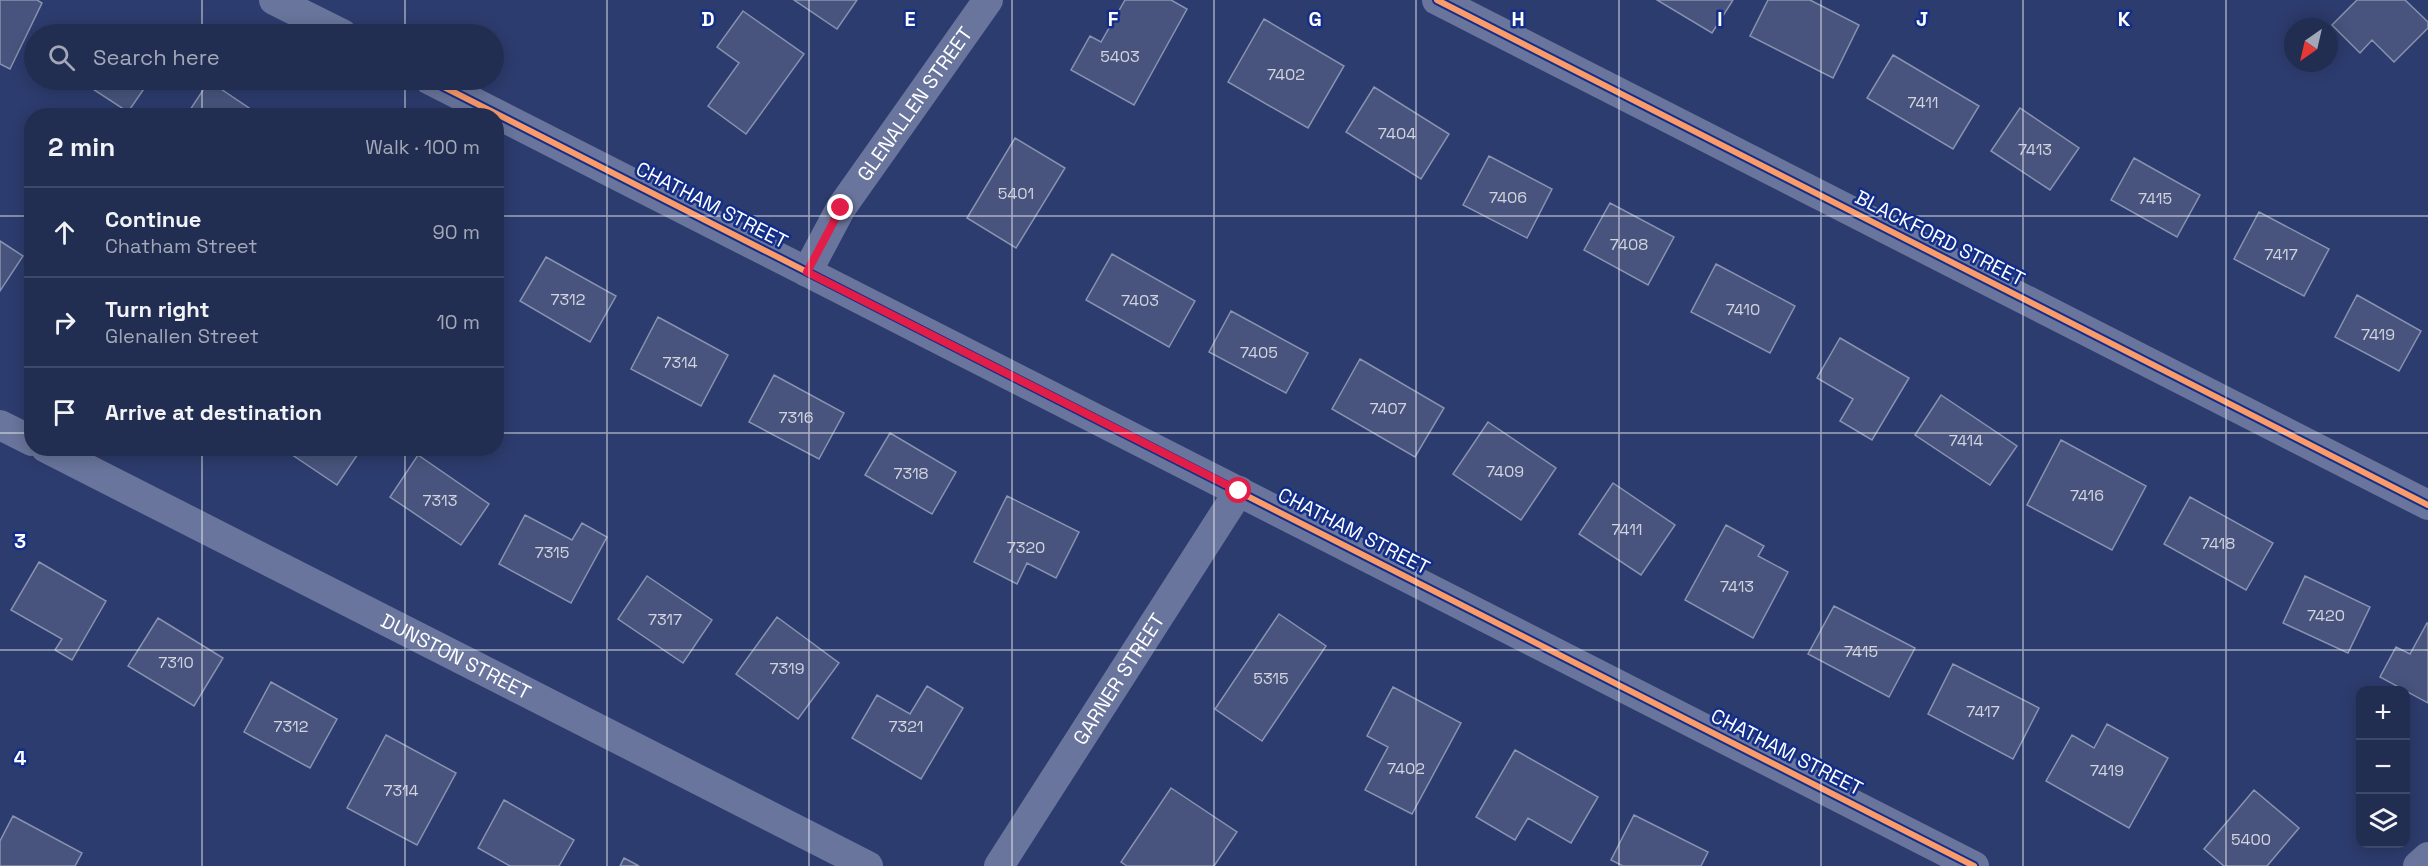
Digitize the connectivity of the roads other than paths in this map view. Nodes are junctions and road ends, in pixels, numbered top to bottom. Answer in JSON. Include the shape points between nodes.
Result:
{"nodes":[{"id":1,"x":274,"y":0,"type":"edge"},
{"id":2,"x":988,"y":0,"type":"edge"},
{"id":3,"x":1437,"y":0,"type":"edge"},
{"id":4,"x":330,"y":19,"type":"edge"},
{"id":5,"x":450,"y":90,"type":"edge"},
{"id":6,"x":485,"y":108,"type":"edge"},
{"id":7,"x":504,"y":118,"type":"edge"},
{"id":8,"x":807,"y":272,"type":"junction"},
{"id":9,"x":0,"y":425,"type":"edge"},
{"id":10,"x":24,"y":437,"type":"edge"},
{"id":11,"x":62,"y":456,"type":"edge"},
{"id":12,"x":1239,"y":491,"type":"junction"},
{"id":13,"x":2428,"y":505,"type":"edge"},
{"id":14,"x":2428,"y":857,"type":"edge"},
{"id":15,"x":868,"y":866,"type":"edge"},
{"id":16,"x":999,"y":866,"type":"edge"},
{"id":17,"x":1974,"y":866,"type":"edge"},
{"id":18,"x":2418,"y":866,"type":"edge"}],
"edges":[{"from":1,"to":4,"type":"street"},
{"from":2,"to":8,"type":"street","name":"GLENALLEN STREET","via":[[841,208]]},
{"from":3,"to":13,"type":"street","name":"BLACKFORD STREET"},
{"from":5,"to":6,"type":"street","name":"CHATHAM STREET"},
{"from":7,"to":8,"type":"street","name":"CHATHAM STREET"},
{"from":8,"to":12,"type":"street","name":"CHATHAM STREET"},
{"from":9,"to":10,"type":"street"},
{"from":11,"to":15,"type":"street","name":"DUNSTON STREET"},
{"from":12,"to":16,"type":"street","name":"GARNER STREET"},
{"from":12,"to":17,"type":"street","name":"CHATHAM STREET"},
{"from":14,"to":18,"type":"street"}]}
